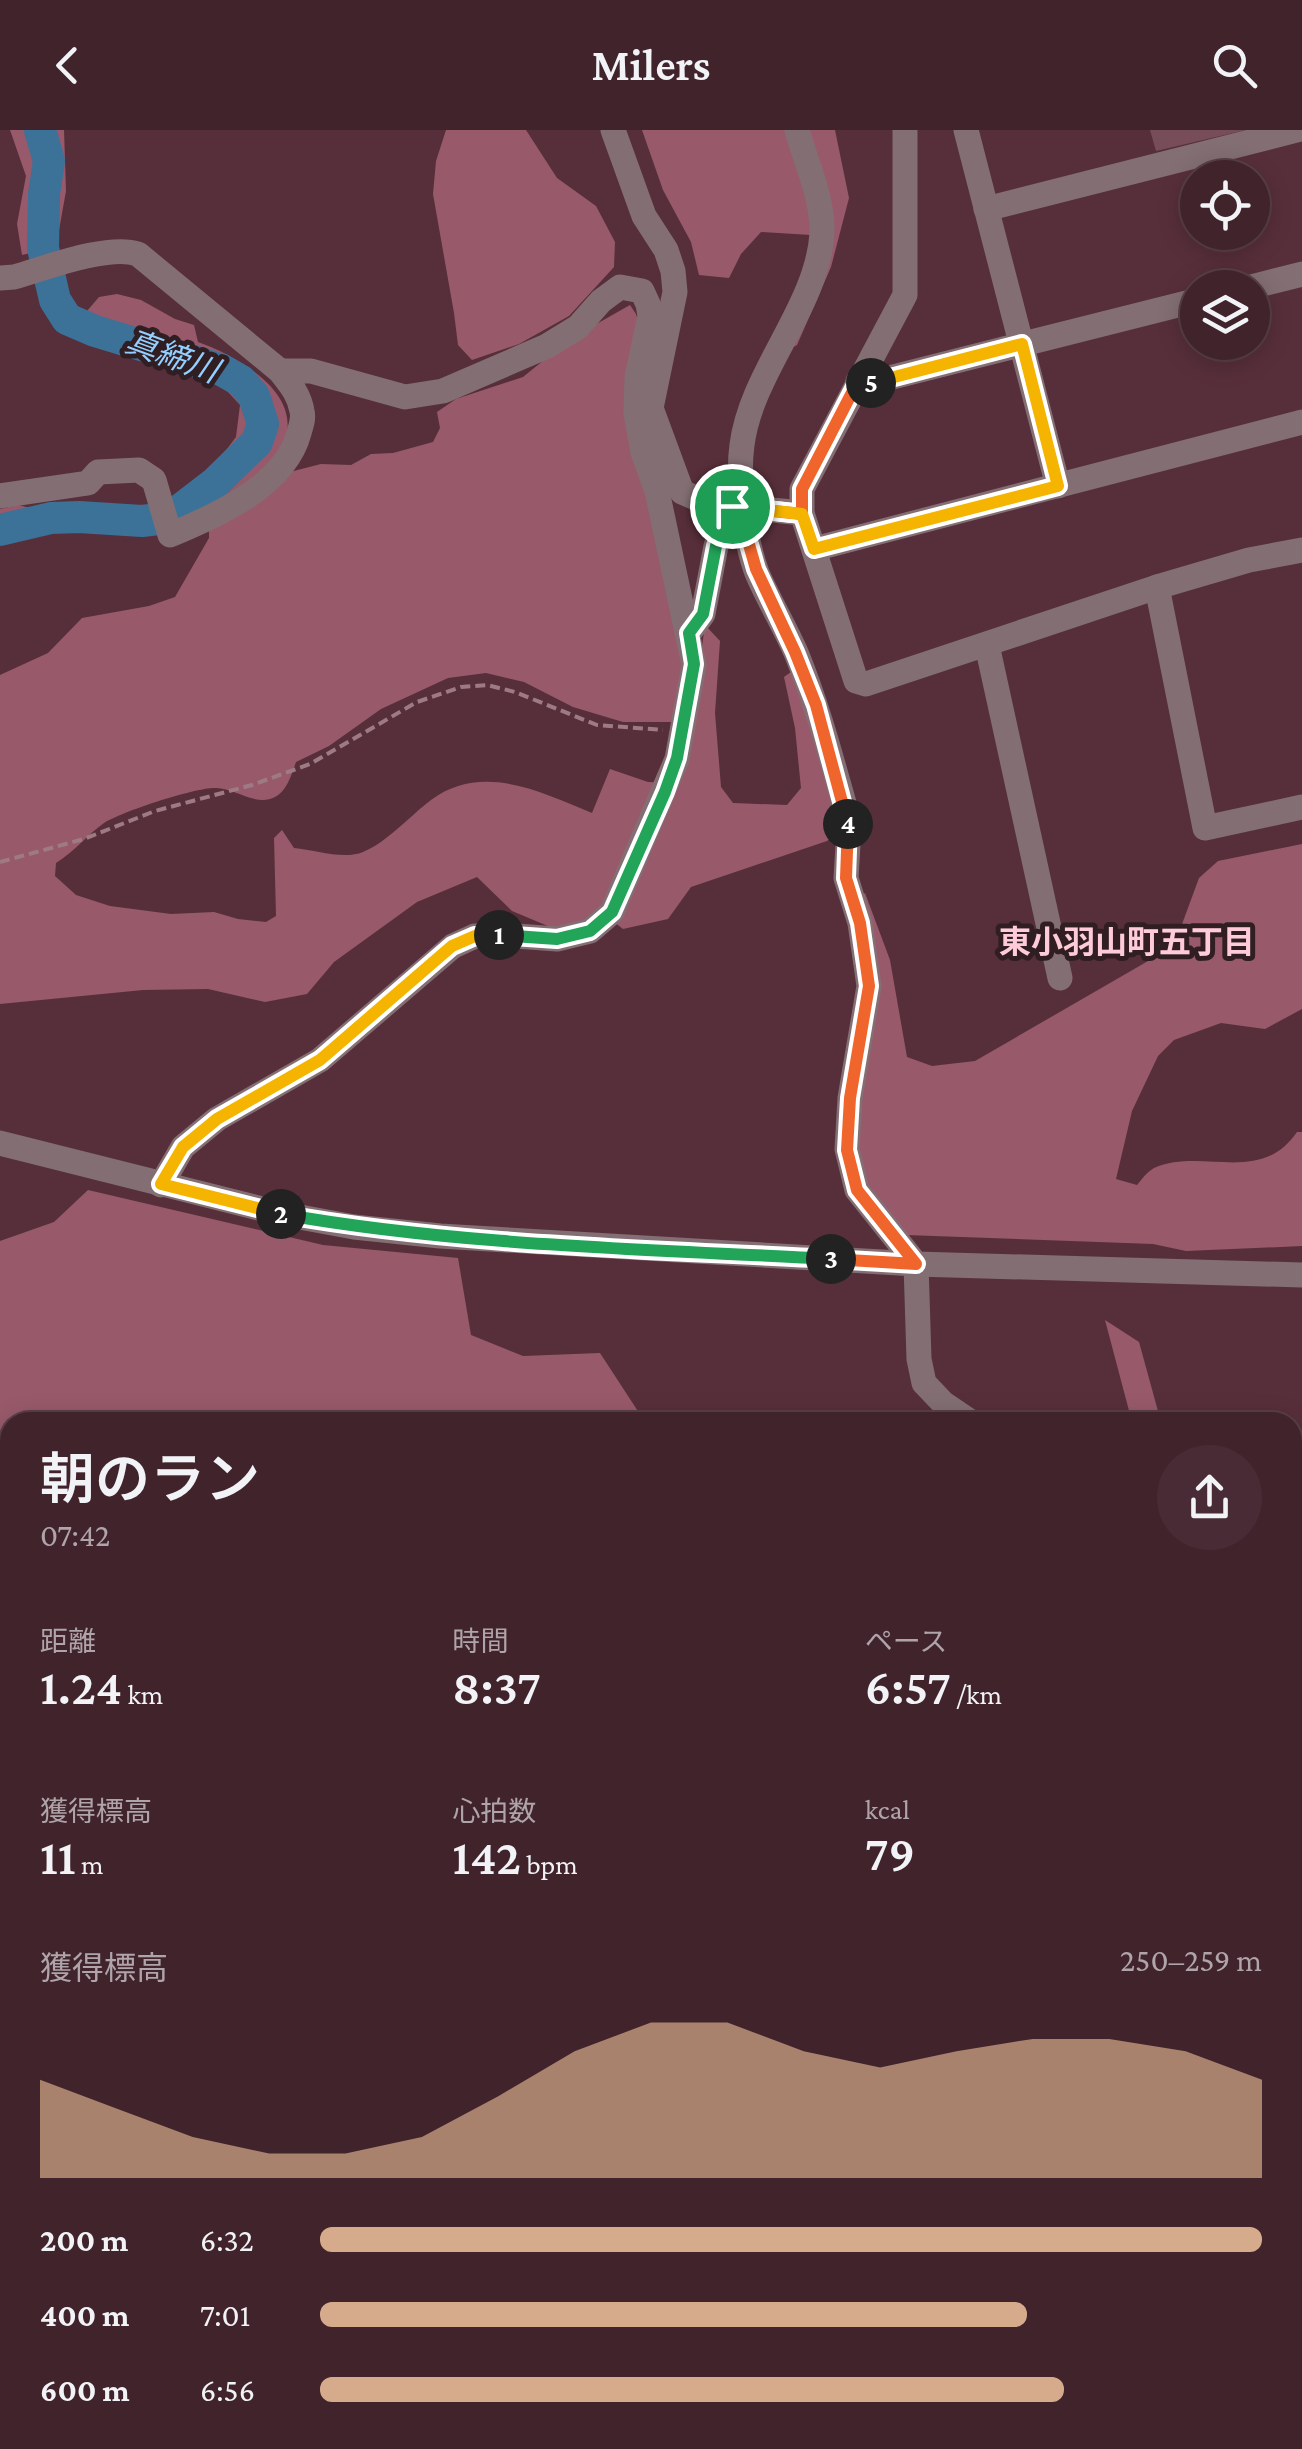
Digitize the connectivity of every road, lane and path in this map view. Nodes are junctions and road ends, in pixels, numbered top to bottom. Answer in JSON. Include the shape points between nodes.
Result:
{"nodes":[{"id":1,"x":613,"y":130,"type":"edge"},
{"id":2,"x":797,"y":130,"type":"edge"},
{"id":3,"x":904,"y":130,"type":"edge"},
{"id":4,"x":966,"y":130,"type":"edge"},
{"id":5,"x":1296,"y":130,"type":"edge"},
{"id":6,"x":986,"y":209,"type":"junction"},
{"id":7,"x":1302,"y":274,"type":"edge"},
{"id":8,"x":0,"y":278,"type":"edge"},
{"id":9,"x":1270,"y":282,"type":"edge"},
{"id":10,"x":1180,"y":304,"type":"edge"},
{"id":11,"x":1022,"y":344,"type":"junction"},
{"id":12,"x":280,"y":371,"type":"junction"},
{"id":13,"x":858,"y":381,"type":"junction"},
{"id":14,"x":1302,"y":422,"type":"edge"},
{"id":15,"x":1058,"y":486,"type":"junction"},
{"id":16,"x":0,"y":496,"type":"edge"},
{"id":17,"x":738,"y":507,"type":"junction"},
{"id":18,"x":802,"y":514,"type":"junction"},
{"id":19,"x":814,"y":549,"type":"junction"},
{"id":20,"x":1302,"y":550,"type":"edge"},
{"id":21,"x":1157,"y":587,"type":"junction"},
{"id":22,"x":689,"y":633,"type":"junction"},
{"id":23,"x":988,"y":645,"type":"junction"},
{"id":24,"x":683,"y":730,"type":"junction"},
{"id":25,"x":1302,"y":807,"type":"edge"},
{"id":26,"x":0,"y":862,"type":"edge"},
{"id":27,"x":1060,"y":978,"type":"dead end"},
{"id":28,"x":0,"y":1144,"type":"edge"},
{"id":29,"x":161,"y":1184,"type":"junction"},
{"id":30,"x":916,"y":1264,"type":"junction"},
{"id":31,"x":1302,"y":1274,"type":"edge"},
{"id":32,"x":956,"y":1412,"type":"edge"}],
"edges":[{"from":1,"to":17,"type":"street","via":[[644,216],[673,271],[675,292],[651,408],[682,492]]},
{"from":2,"to":17,"type":"street","via":[[822,234],[814,271],[747,423]]},
{"from":3,"to":13,"type":"street","via":[[904,295]]},
{"from":4,"to":6,"type":"street"},
{"from":5,"to":6,"type":"street"},
{"from":6,"to":11,"type":"street"},
{"from":7,"to":9,"type":"street"},
{"from":8,"to":12,"type":"street","via":[[126,250],[165,274]]},
{"from":10,"to":11,"type":"street"},
{"from":11,"to":13,"type":"street"},
{"from":11,"to":15,"type":"street"},
{"from":12,"to":16,"type":"street","via":[[304,416],[295,450],[274,476],[212,518],[170,535],[154,480],[139,470],[98,472],[88,482]]},
{"from":12,"to":22,"type":"street","via":[[311,371],[405,396],[443,390],[546,346],[620,286],[642,292],[650,316],[636,414]]},
{"from":13,"to":18,"type":"street","via":[[802,489]]},
{"from":14,"to":15,"type":"street"},
{"from":15,"to":19,"type":"street"},
{"from":17,"to":18,"type":"street"},
{"from":17,"to":22,"type":"street","via":[[716,546],[703,614]]},
{"from":17,"to":30,"type":"street","via":[[756,569],[816,705],[847,814],[846,878],[869,986],[847,1150],[857,1190]]},
{"from":18,"to":19,"type":"street"},
{"from":19,"to":23,"type":"street","via":[[856,681],[866,684]]},
{"from":20,"to":21,"type":"street"},
{"from":21,"to":23,"type":"street"},
{"from":21,"to":25,"type":"street","via":[[1205,828]]},
{"from":22,"to":24,"type":"street","via":[[694,664]]},
{"from":23,"to":27,"type":"street"},
{"from":24,"to":26,"type":"path","via":[[596,725],[514,692],[461,687],[416,702],[310,764]]},
{"from":24,"to":29,"type":"street","via":[[665,792],[612,912],[590,931],[557,939],[475,936],[452,946],[320,1060],[217,1119],[183,1147]]},
{"from":28,"to":29,"type":"street"},
{"from":29,"to":30,"type":"street","via":[[354,1227]]},
{"from":30,"to":31,"type":"street"},
{"from":30,"to":32,"type":"street","via":[[924,1383]]}]}
